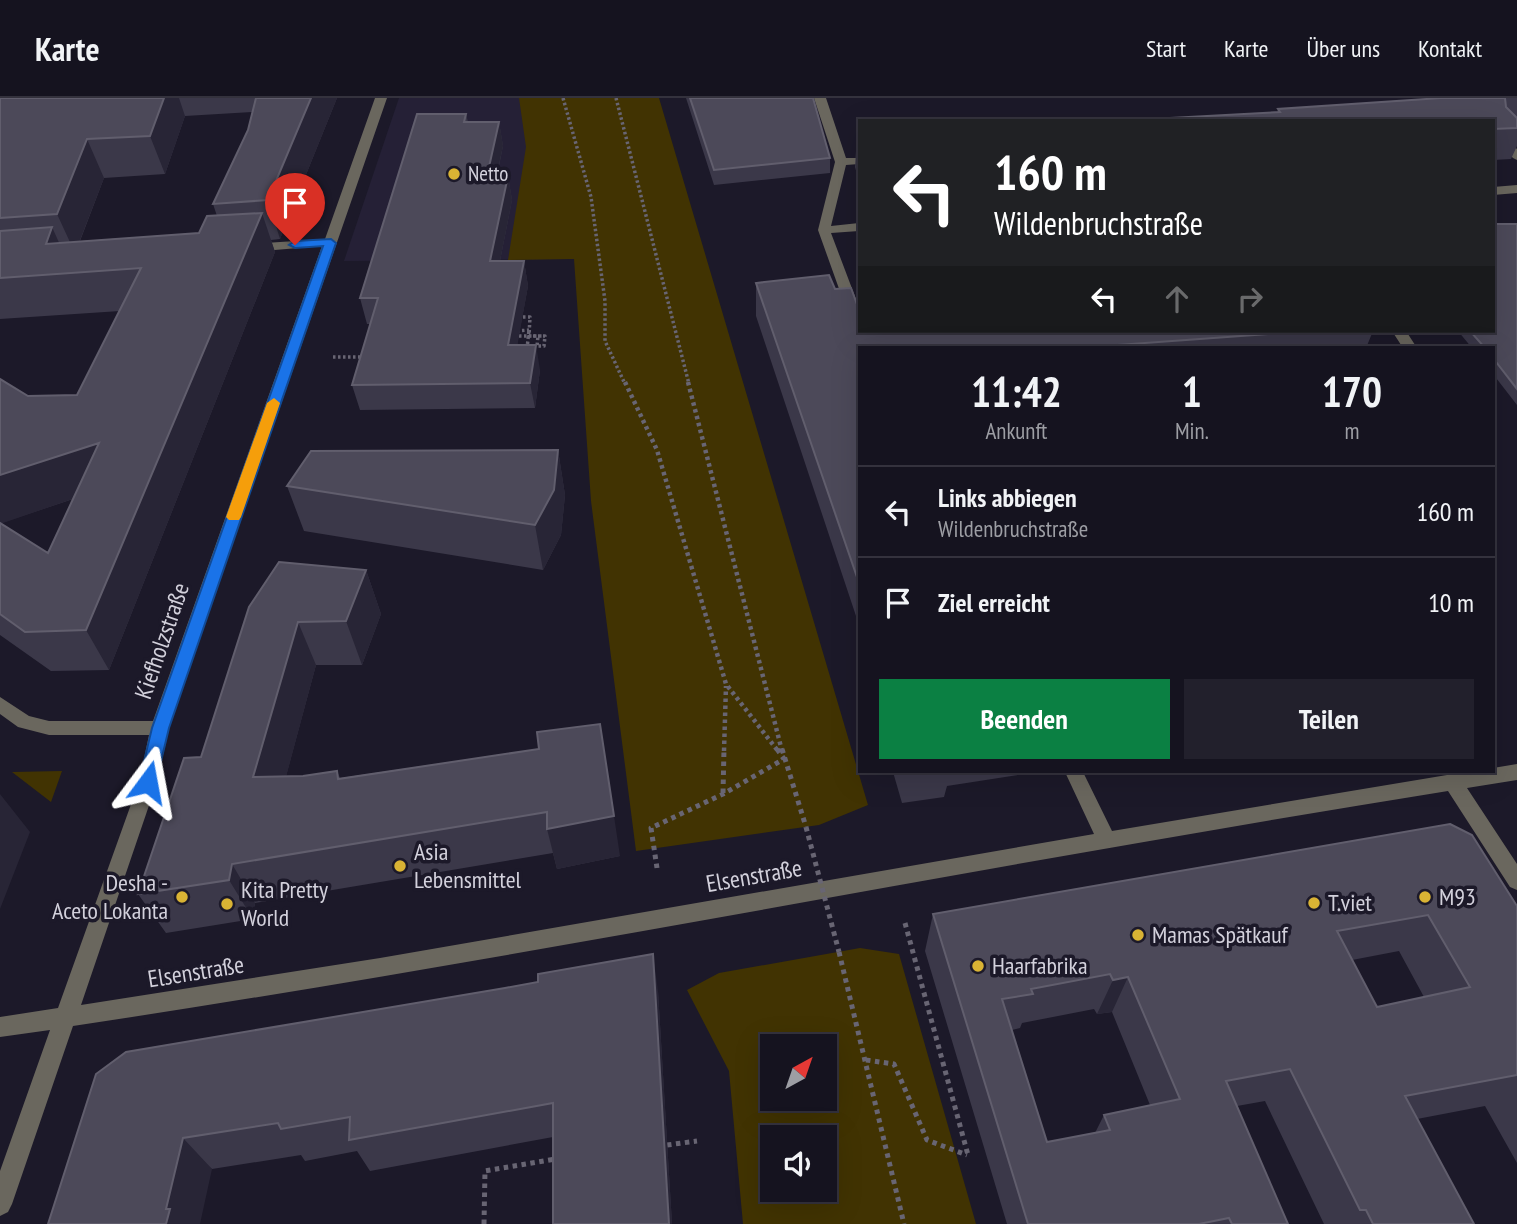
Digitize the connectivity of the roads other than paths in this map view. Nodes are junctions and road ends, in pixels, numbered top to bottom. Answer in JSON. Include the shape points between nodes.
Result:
{"nodes":[{"id":1,"x":381,"y":98,"type":"edge"},
{"id":2,"x":820,"y":98,"type":"edge"},
{"id":3,"x":1495,"y":132,"type":"edge"},
{"id":4,"x":1517,"y":156,"type":"edge"},
{"id":5,"x":858,"y":161,"type":"edge"},
{"id":6,"x":841,"y":162,"type":"junction"},
{"id":7,"x":1517,"y":189,"type":"edge"},
{"id":8,"x":1495,"y":191,"type":"edge"},
{"id":9,"x":858,"y":227,"type":"edge"},
{"id":10,"x":824,"y":230,"type":"junction"},
{"id":11,"x":331,"y":243,"type":"junction"},
{"id":12,"x":240,"y":249,"type":"edge"},
{"id":13,"x":858,"y":322,"type":"edge"},
{"id":14,"x":0,"y":704,"type":"edge"},
{"id":15,"x":160,"y":728,"type":"junction"},
{"id":16,"x":1517,"y":772,"type":"edge"},
{"id":17,"x":1074,"y":773,"type":"edge"},
{"id":18,"x":1453,"y":782,"type":"junction"},
{"id":19,"x":1107,"y":841,"type":"junction"},
{"id":20,"x":1517,"y":881,"type":"edge"},
{"id":21,"x":65,"y":1018,"type":"junction"},
{"id":22,"x":0,"y":1027,"type":"edge"},
{"id":23,"x":0,"y":1204,"type":"edge"}],
"edges":[{"from":1,"to":11,"type":"street","name":"Kiefholzstraße"},
{"from":2,"to":6,"type":"street"},
{"from":3,"to":4,"type":"street"},
{"from":5,"to":6,"type":"street"},
{"from":6,"to":10,"type":"street"},
{"from":7,"to":8,"type":"street"},
{"from":9,"to":10,"type":"street"},
{"from":10,"to":13,"type":"street"},
{"from":11,"to":12,"type":"street"},
{"from":11,"to":15,"type":"street","name":"Kiefholzstraße"},
{"from":14,"to":15,"type":"street","via":[[24,722],[49,729]]},
{"from":15,"to":21,"type":"street","name":"Kiefholzstraße","via":[[148,782]]},
{"from":16,"to":18,"type":"street","name":"Elsenstraße"},
{"from":17,"to":19,"type":"street"},
{"from":18,"to":19,"type":"street","name":"Elsenstraße"},
{"from":18,"to":20,"type":"street"},
{"from":19,"to":21,"type":"street","name":"Elsenstraße","via":[[181,1002]]},
{"from":21,"to":22,"type":"street","name":"Elsenstraße"},
{"from":21,"to":23,"type":"street","name":"Kiefholzstraße"}]}
